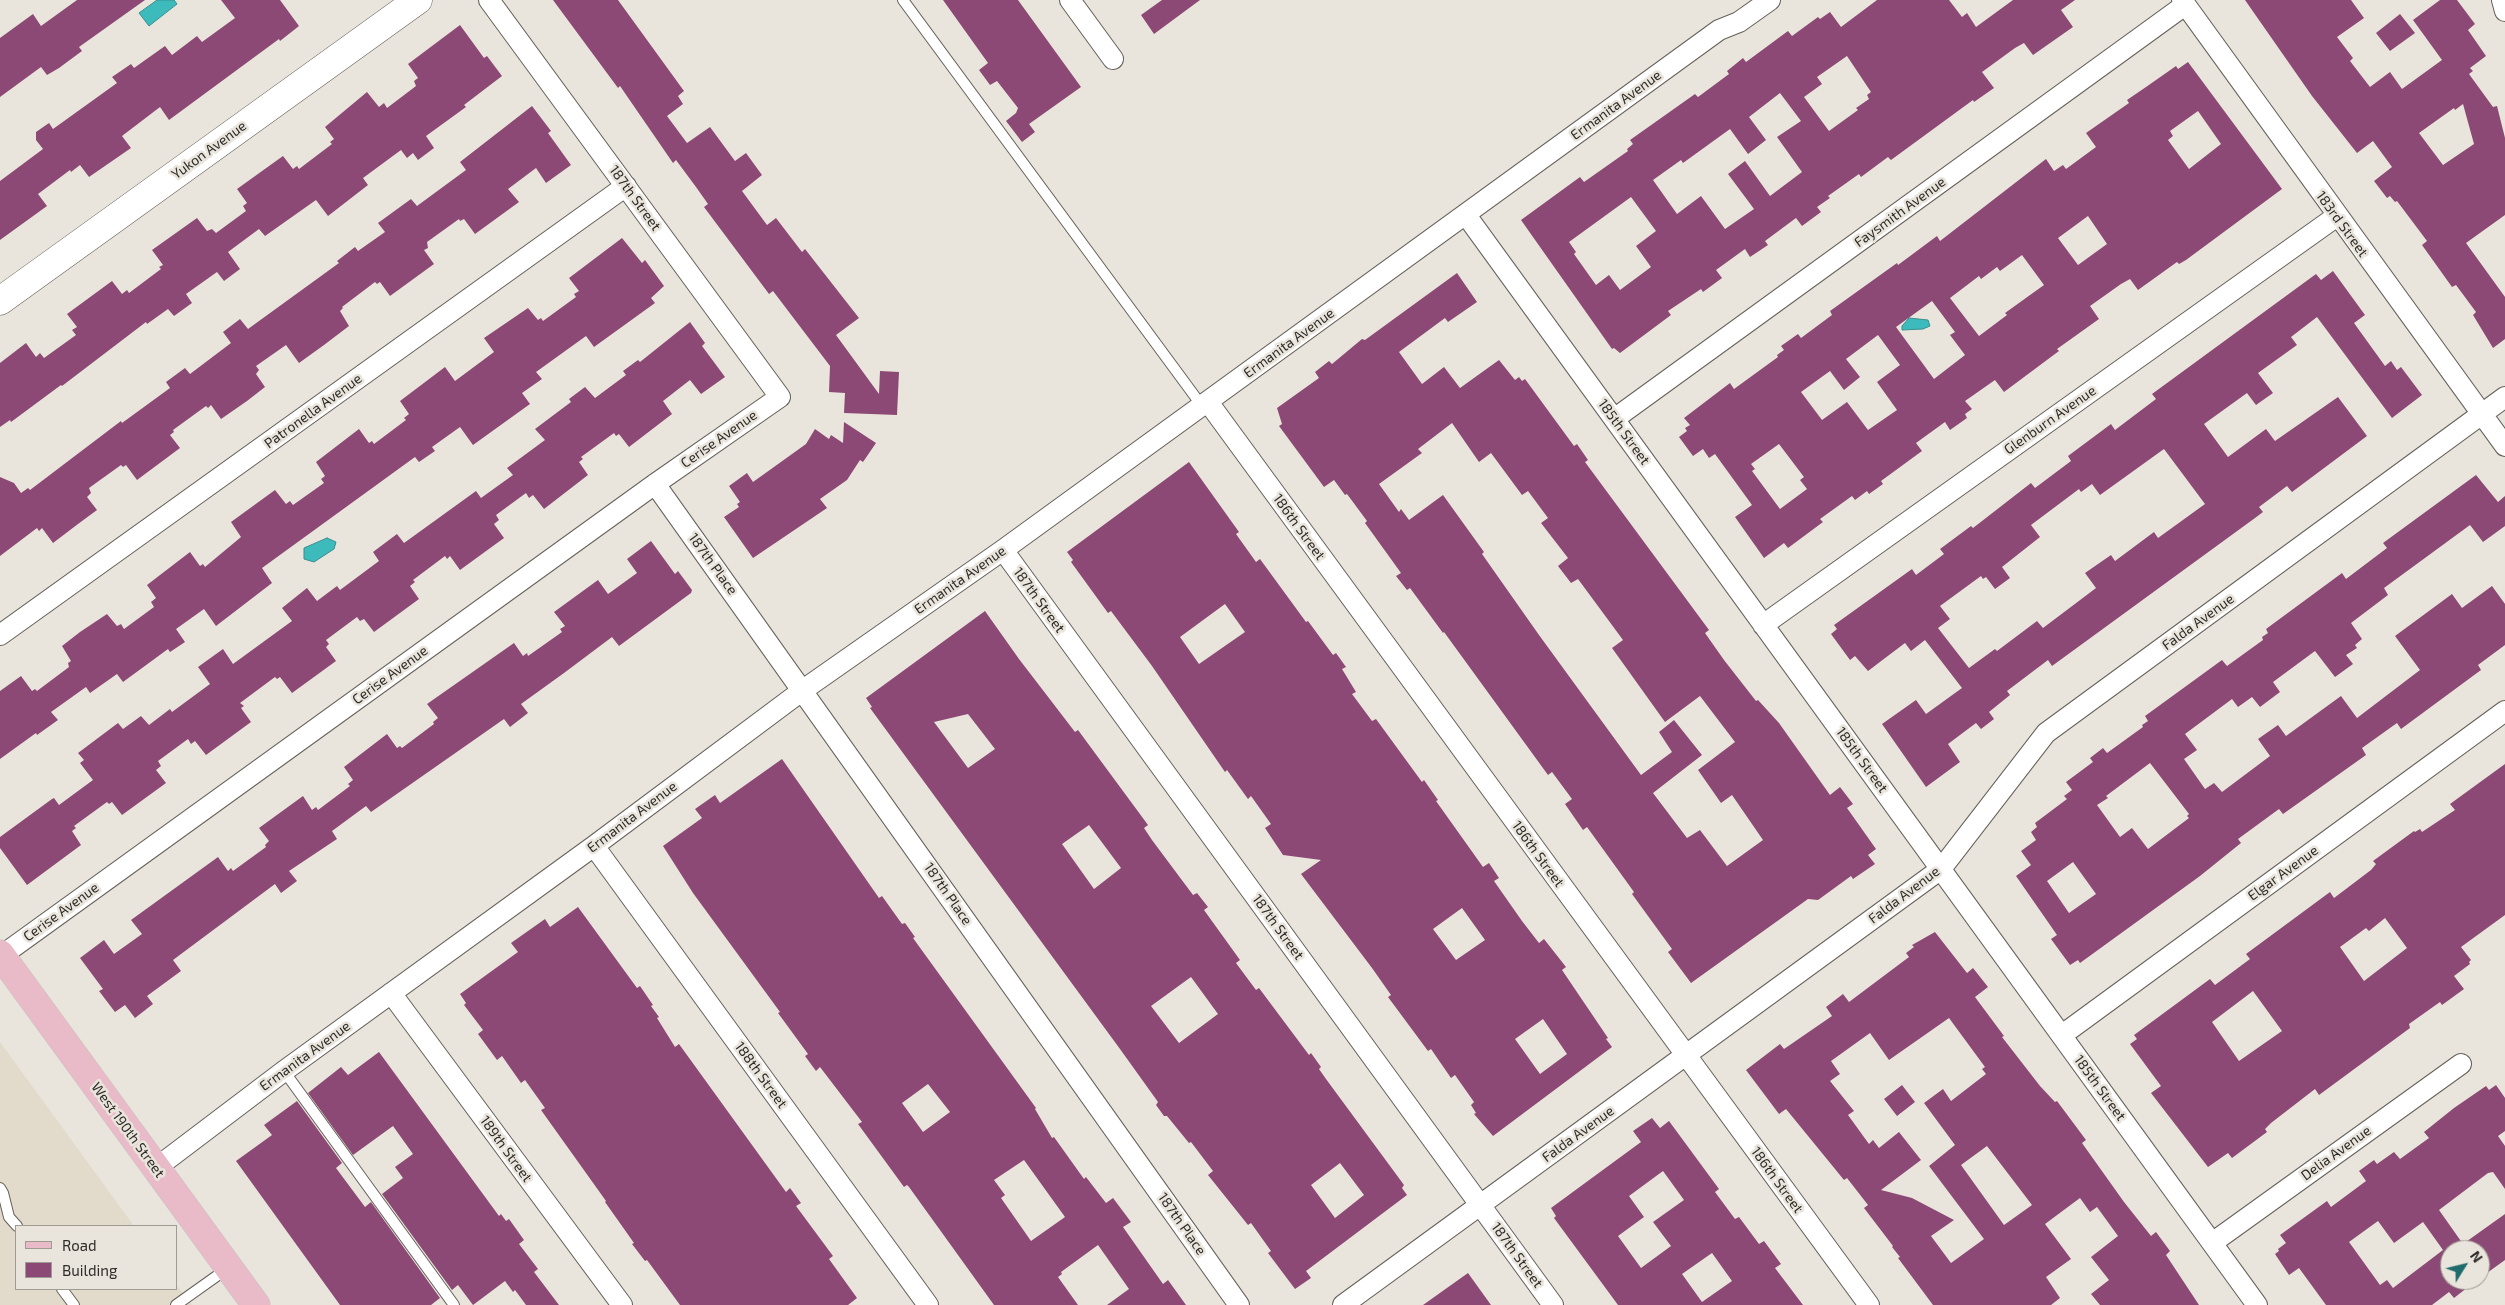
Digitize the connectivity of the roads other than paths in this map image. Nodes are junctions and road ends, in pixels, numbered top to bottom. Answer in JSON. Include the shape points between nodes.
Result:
{"nodes":[{"id":1,"x":418,"y":0,"type":"edge"},
{"id":2,"x":489,"y":0,"type":"edge"},
{"id":3,"x":903,"y":0,"type":"edge"},
{"id":4,"x":1070,"y":0,"type":"edge"},
{"id":5,"x":1770,"y":0,"type":"edge"},
{"id":6,"x":2502,"y":0,"type":"edge"},
{"id":7,"x":2184,"y":2,"type":"edge"},
{"id":8,"x":2505,"y":11,"type":"edge"},
{"id":9,"x":1113,"y":59,"type":"dead end"},
{"id":10,"x":626,"y":186,"type":"junction"},
{"id":11,"x":1466,"y":215,"type":"junction"},
{"id":12,"x":2337,"y":216,"type":"junction"},
{"id":13,"x":0,"y":301,"type":"edge"},
{"id":14,"x":780,"y":397,"type":"joint"},
{"id":15,"x":2505,"y":397,"type":"edge"},
{"id":16,"x":1205,"y":404,"type":"junction"},
{"id":17,"x":2482,"y":414,"type":"junction"},
{"id":18,"x":1614,"y":419,"type":"junction"},
{"id":19,"x":2505,"y":446,"type":"edge"},
{"id":20,"x":655,"y":484,"type":"junction"},
{"id":21,"x":1003,"y":550,"type":"junction"},
{"id":22,"x":1763,"y":624,"type":"junction"},
{"id":23,"x":0,"y":635,"type":"edge"},
{"id":24,"x":803,"y":690,"type":"junction"},
{"id":25,"x":2505,"y":711,"type":"edge"},
{"id":26,"x":594,"y":846,"type":"junction"},
{"id":27,"x":1941,"y":869,"type":"junction"},
{"id":28,"x":1,"y":955,"type":"edge"},
{"id":29,"x":391,"y":992,"type":"junction"},
{"id":30,"x":2062,"y":1035,"type":"junction"},
{"id":31,"x":1686,"y":1055,"type":"junction"},
{"id":32,"x":2461,"y":1064,"type":"dead end"},
{"id":33,"x":284,"y":1071,"type":"junction"},
{"id":34,"x":156,"y":1168,"type":"junction"},
{"id":35,"x":0,"y":1188,"type":"edge"},
{"id":36,"x":1481,"y":1205,"type":"junction"},
{"id":37,"x":5,"y":1216,"type":"edge"},
{"id":38,"x":15,"y":1225,"type":"edge"},
{"id":39,"x":2212,"y":1243,"type":"junction"},
{"id":40,"x":229,"y":1268,"type":"junction"},
{"id":41,"x":63,"y":1290,"type":"edge"},
{"id":42,"x":74,"y":1305,"type":"edge"},
{"id":43,"x":176,"y":1305,"type":"edge"},
{"id":44,"x":256,"y":1305,"type":"edge"},
{"id":45,"x":454,"y":1305,"type":"edge"},
{"id":46,"x":622,"y":1305,"type":"edge"},
{"id":47,"x":928,"y":1305,"type":"edge"},
{"id":48,"x":1239,"y":1305,"type":"edge"},
{"id":49,"x":1344,"y":1305,"type":"edge"},
{"id":50,"x":1553,"y":1305,"type":"edge"},
{"id":51,"x":1869,"y":1305,"type":"edge"},
{"id":52,"x":2257,"y":1305,"type":"edge"}],
"edges":[{"from":1,"to":13,"type":"street","name":"Yukon Avenue"},
{"from":2,"to":10,"type":"street","name":"187th Street"},
{"from":3,"to":16,"type":"lane"},
{"from":4,"to":9,"type":"street"},
{"from":5,"to":11,"type":"street","name":"Ermanita Avenue","via":[[1739,22],[1719,30]]},
{"from":6,"to":8,"type":"street"},
{"from":7,"to":12,"type":"street","name":"183rd Street"},
{"from":7,"to":18,"type":"street","name":"Faysmith Avenue"},
{"from":10,"to":14,"type":"street","name":"187th Street"},
{"from":10,"to":23,"type":"street","name":"Patronella Avenue"},
{"from":11,"to":16,"type":"street","name":"Ermanita Avenue"},
{"from":11,"to":18,"type":"street","name":"185th Street"},
{"from":12,"to":17,"type":"street","name":"183rd Street"},
{"from":12,"to":22,"type":"street","name":"Glenburn Avenue"},
{"from":14,"to":20,"type":"street","name":"Cerise Avenue"},
{"from":15,"to":17,"type":"street","name":"Falda Avenue"},
{"from":16,"to":21,"type":"street","name":"Ermanita Avenue"},
{"from":16,"to":31,"type":"street","name":"186th Street"},
{"from":17,"to":19,"type":"street","name":"183rd Street"},
{"from":17,"to":27,"type":"street","name":"Falda Avenue","via":[[2046,733]]},
{"from":18,"to":22,"type":"street","name":"185th Street"},
{"from":20,"to":24,"type":"street","name":"187th Place"},
{"from":20,"to":28,"type":"street","name":"Cerise Avenue"},
{"from":21,"to":24,"type":"street","name":"Ermanita Avenue"},
{"from":21,"to":36,"type":"street","name":"187th Street"},
{"from":22,"to":27,"type":"street","name":"185th Street"},
{"from":24,"to":26,"type":"street","name":"Ermanita Avenue"},
{"from":24,"to":48,"type":"street","name":"187th Place"},
{"from":25,"to":30,"type":"street","name":"Elgar Avenue"},
{"from":26,"to":29,"type":"street","name":"Ermanita Avenue"},
{"from":26,"to":47,"type":"street","name":"188th Street"},
{"from":27,"to":30,"type":"street","name":"185th Street"},
{"from":27,"to":31,"type":"street","name":"Falda Avenue"},
{"from":28,"to":34,"type":"main road","name":"West 190th Street"},
{"from":29,"to":33,"type":"street","name":"Ermanita Avenue"},
{"from":29,"to":46,"type":"street","name":"189th Street"},
{"from":30,"to":39,"type":"street","name":"185th Street"},
{"from":31,"to":36,"type":"street","name":"Falda Avenue"},
{"from":31,"to":51,"type":"street","name":"186th Street"},
{"from":32,"to":39,"type":"street","name":"Delia Avenue"},
{"from":33,"to":34,"type":"street","name":"Ermanita Avenue"},
{"from":33,"to":45,"type":"lane"},
{"from":34,"to":40,"type":"main road","name":"West 190th Street"},
{"from":35,"to":37,"type":"lane","via":[[4,1193]]},
{"from":36,"to":49,"type":"street","name":"Falda Avenue"},
{"from":36,"to":50,"type":"street","name":"187th Street"},
{"from":37,"to":38,"type":"lane"},
{"from":39,"to":52,"type":"street","name":"185th Street"},
{"from":40,"to":43,"type":"lane"},
{"from":40,"to":44,"type":"main road","name":"West 190th Street"},
{"from":41,"to":42,"type":"lane"}]}
